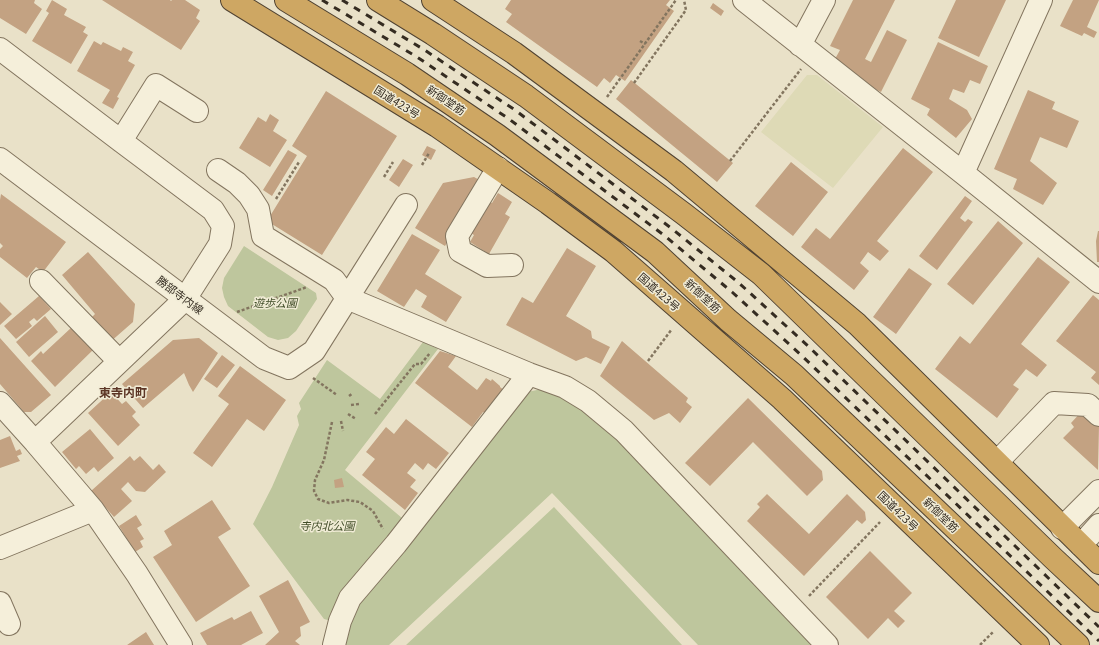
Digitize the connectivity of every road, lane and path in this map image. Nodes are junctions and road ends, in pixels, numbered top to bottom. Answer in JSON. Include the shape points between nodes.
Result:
{"nodes":[{"id":1,"x":232,"y":0,"type":"edge"},
{"id":2,"x":286,"y":0,"type":"edge"},
{"id":3,"x":378,"y":0,"type":"edge"},
{"id":4,"x":433,"y":0,"type":"edge"},
{"id":5,"x":676,"y":0,"type":"edge"},
{"id":6,"x":684,"y":0,"type":"edge"},
{"id":7,"x":744,"y":0,"type":"edge"},
{"id":8,"x":824,"y":0,"type":"edge"},
{"id":9,"x":1041,"y":0,"type":"edge"},
{"id":10,"x":640,"y":41,"type":"dead end"},
{"id":11,"x":645,"y":44,"type":"junction"},
{"id":12,"x":800,"y":45,"type":"junction"},
{"id":13,"x":0,"y":49,"type":"edge"},
{"id":14,"x":803,"y":67,"type":"dead end"},
{"id":15,"x":634,"y":83,"type":"dead end"},
{"id":16,"x":603,"y":102,"type":"dead end"},
{"id":17,"x":197,"y":111,"type":"dead end"},
{"id":18,"x":120,"y":141,"type":"junction"},
{"id":19,"x":429,"y":153,"type":"dead end"},
{"id":20,"x":0,"y":159,"type":"edge"},
{"id":21,"x":730,"y":161,"type":"dead end"},
{"id":22,"x":299,"y":162,"type":"dead end"},
{"id":23,"x":393,"y":162,"type":"dead end"},
{"id":24,"x":422,"y":165,"type":"dead end"},
{"id":25,"x":498,"y":168,"type":"junction"},
{"id":26,"x":218,"y":170,"type":"dead end"},
{"id":27,"x":674,"y":171,"type":"junction"},
{"id":28,"x":963,"y":173,"type":"junction"},
{"id":29,"x":384,"y":177,"type":"dead end"},
{"id":30,"x":406,"y":205,"type":"dead end"},
{"id":31,"x":260,"y":224,"type":"junction"},
{"id":32,"x":613,"y":251,"type":"junction"},
{"id":33,"x":512,"y":265,"type":"dead end"},
{"id":34,"x":762,"y":274,"type":"junction"},
{"id":35,"x":41,"y":282,"type":"dead end"},
{"id":36,"x":1099,"y":282,"type":"edge"},
{"id":37,"x":313,"y":285,"type":"dead end"},
{"id":38,"x":185,"y":298,"type":"junction"},
{"id":39,"x":347,"y":298,"type":"junction"},
{"id":40,"x":230,"y":314,"type":"dead end"},
{"id":41,"x":728,"y":320,"type":"junction"},
{"id":42,"x":676,"y":323,"type":"dead end"},
{"id":43,"x":119,"y":361,"type":"junction"},
{"id":44,"x":648,"y":361,"type":"dead end"},
{"id":45,"x":421,"y":364,"type":"dead end"},
{"id":46,"x":529,"y":374,"type":"junction"},
{"id":47,"x":313,"y":378,"type":"dead end"},
{"id":48,"x":353,"y":393,"type":"dead end"},
{"id":49,"x":337,"y":395,"type":"dead end"},
{"id":50,"x":349,"y":396,"type":"dead end"},
{"id":51,"x":0,"y":403,"type":"edge"},
{"id":52,"x":359,"y":404,"type":"dead end"},
{"id":53,"x":351,"y":405,"type":"dead end"},
{"id":54,"x":348,"y":414,"type":"dead end"},
{"id":55,"x":375,"y":414,"type":"dead end"},
{"id":56,"x":1099,"y":415,"type":"edge"},
{"id":57,"x":356,"y":420,"type":"dead end"},
{"id":58,"x":341,"y":421,"type":"dead end"},
{"id":59,"x":332,"y":422,"type":"dead end"},
{"id":60,"x":343,"y":431,"type":"dead end"},
{"id":61,"x":35,"y":442,"type":"junction"},
{"id":62,"x":997,"y":462,"type":"junction"},
{"id":63,"x":1099,"y":491,"type":"edge"},
{"id":64,"x":93,"y":510,"type":"junction"},
{"id":65,"x":885,"y":517,"type":"dead end"},
{"id":66,"x":1099,"y":526,"type":"edge"},
{"id":67,"x":1062,"y":528,"type":"junction"},
{"id":68,"x":396,"y":544,"type":"junction"},
{"id":69,"x":1081,"y":545,"type":"junction"},
{"id":70,"x":0,"y":548,"type":"edge"},
{"id":71,"x":1099,"y":563,"type":"edge"},
{"id":72,"x":806,"y":599,"type":"dead end"},
{"id":73,"x":1099,"y":601,"type":"edge"},
{"id":74,"x":0,"y":603,"type":"edge"},
{"id":75,"x":9,"y":624,"type":"dead end"},
{"id":76,"x":997,"y":628,"type":"dead end"},
{"id":77,"x":181,"y":645,"type":"edge"},
{"id":78,"x":334,"y":645,"type":"edge"},
{"id":79,"x":827,"y":645,"type":"edge"},
{"id":80,"x":980,"y":645,"type":"edge"},
{"id":81,"x":1038,"y":645,"type":"edge"},
{"id":82,"x":1078,"y":645,"type":"edge"}],
"edges":[{"from":1,"to":25,"type":"highway","name":"国道423号","via":[[437,126]]},
{"from":2,"to":41,"type":"highway","name":"新御堂筋","via":[[407,74],[497,135],[655,252]]},
{"from":3,"to":34,"type":"highway","via":[[526,96]]},
{"from":4,"to":27,"type":"highway","via":[[514,53]]},
{"from":5,"to":11,"type":"path"},
{"from":6,"to":15,"type":"path","via":[[686,10]]},
{"from":7,"to":12,"type":"street"},
{"from":8,"to":12,"type":"street"},
{"from":9,"to":28,"type":"street"},
{"from":10,"to":11,"type":"path"},
{"from":11,"to":16,"type":"path"},
{"from":12,"to":28,"type":"street"},
{"from":13,"to":18,"type":"street"},
{"from":14,"to":21,"type":"path"},
{"from":17,"to":18,"type":"street","via":[[156,85]]},
{"from":18,"to":38,"type":"street","via":[[213,210],[223,226],[220,244]]},
{"from":19,"to":24,"type":"path"},
{"from":20,"to":38,"type":"street","name":"勝部寺内線"},
{"from":22,"to":31,"type":"path"},
{"from":23,"to":29,"type":"path"},
{"from":25,"to":32,"type":"highway","name":"国道423号"},
{"from":25,"to":33,"type":"street","via":[[457,236],[460,251],[487,266]]},
{"from":26,"to":31,"type":"street","via":[[249,195],[258,209]]},
{"from":27,"to":34,"type":"highway"},
{"from":27,"to":62,"type":"highway","via":[[857,324]]},
{"from":28,"to":36,"type":"street"},
{"from":30,"to":39,"type":"street"},
{"from":31,"to":39,"type":"street","via":[[264,236],[334,280]]},
{"from":32,"to":41,"type":"highway"},
{"from":32,"to":81,"type":"highway","name":"国道423号","via":[[782,399]]},
{"from":34,"to":73,"type":"highway"},
{"from":35,"to":43,"type":"street"},
{"from":37,"to":40,"type":"path"},
{"from":38,"to":39,"type":"street","name":"勝部寺内線","via":[[264,358],[289,368],[314,351]]},
{"from":38,"to":43,"type":"street"},
{"from":39,"to":46,"type":"street"},
{"from":41,"to":82,"type":"highway","name":"新御堂筋","via":[[794,375]]},
{"from":42,"to":44,"type":"path"},
{"from":43,"to":61,"type":"street"},
{"from":45,"to":55,"type":"path","via":[[416,364]]},
{"from":46,"to":68,"type":"street"},
{"from":46,"to":79,"type":"street","via":[[565,387],[588,401],[624,431]]},
{"from":47,"to":49,"type":"path"},
{"from":48,"to":50,"type":"path"},
{"from":51,"to":61,"type":"street"},
{"from":52,"to":53,"type":"path"},
{"from":54,"to":57,"type":"path"},
{"from":56,"to":62,"type":"street","via":[[1088,405],[1054,403]]},
{"from":58,"to":60,"type":"path"},
{"from":59,"to":68,"type":"path","via":[[324,460],[315,480],[314,492],[318,499],[330,503],[347,500],[360,502],[373,511],[385,532]]},
{"from":61,"to":64,"type":"street"},
{"from":62,"to":67,"type":"highway"},
{"from":63,"to":67,"type":"street"},
{"from":64,"to":70,"type":"street"},
{"from":64,"to":77,"type":"street"},
{"from":65,"to":72,"type":"path"},
{"from":66,"to":69,"type":"street"},
{"from":67,"to":69,"type":"highway"},
{"from":68,"to":78,"type":"street","via":[[350,598],[340,621]]},
{"from":69,"to":71,"type":"highway"},
{"from":74,"to":75,"type":"street"},
{"from":76,"to":80,"type":"path"}]}
